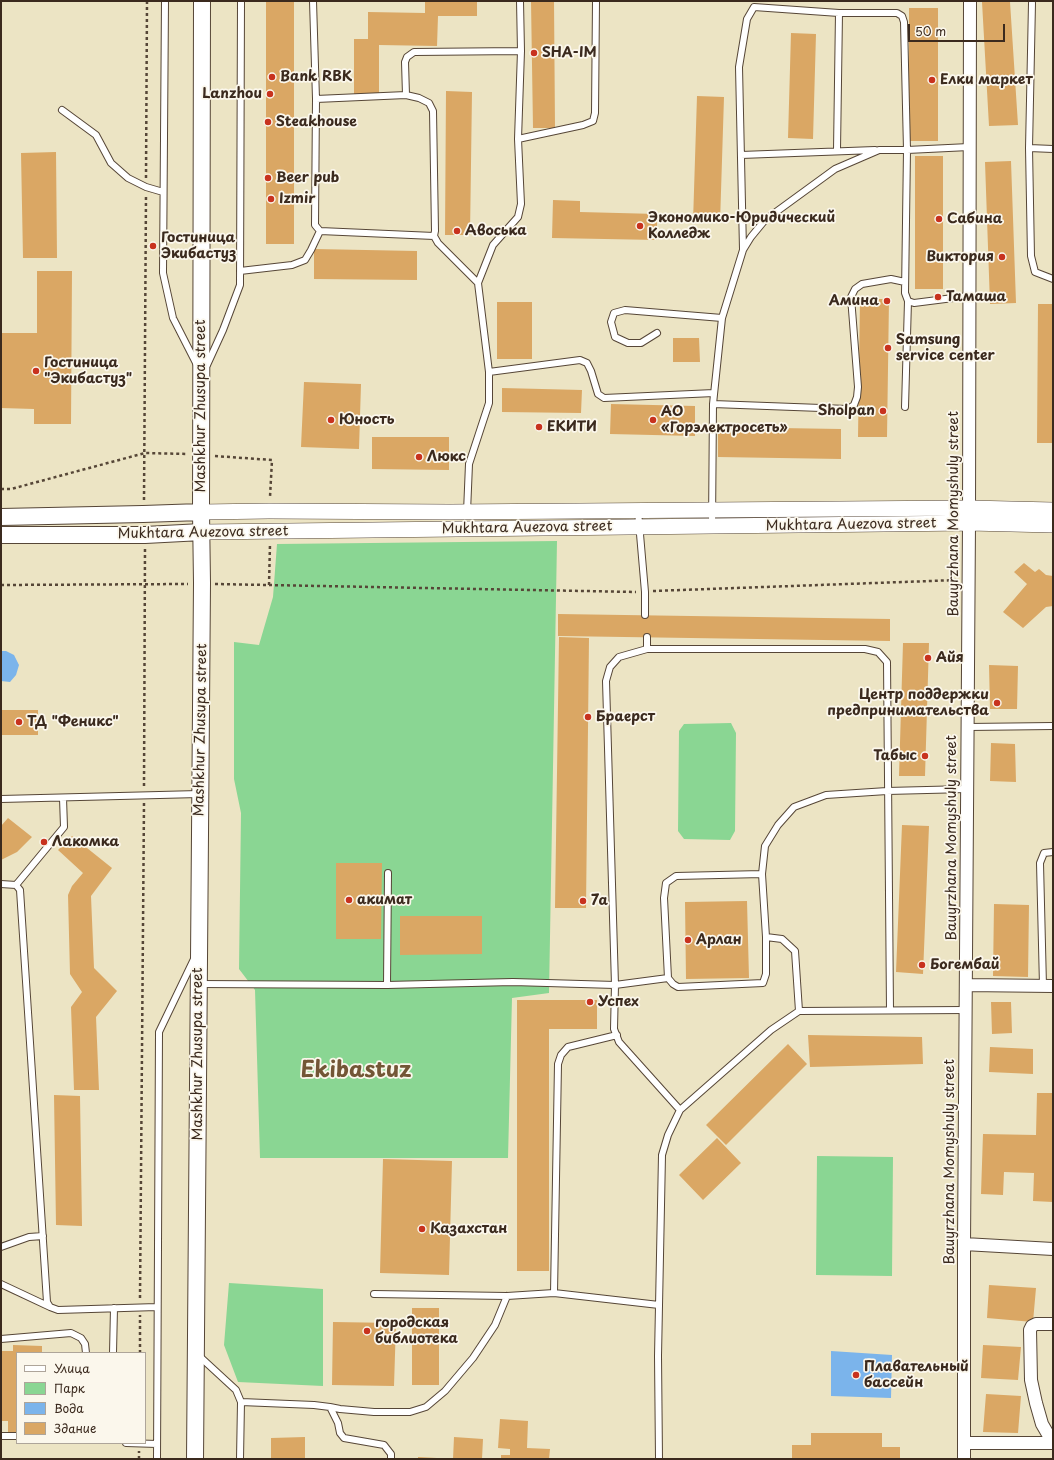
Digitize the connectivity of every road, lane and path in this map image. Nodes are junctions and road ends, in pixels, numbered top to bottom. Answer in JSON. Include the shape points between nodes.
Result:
{"nodes":[{"id":1,"x":147,"y":1,"type":"edge"},
{"id":2,"x":165,"y":1,"type":"edge"},
{"id":3,"x":202,"y":1,"type":"edge"},
{"id":4,"x":241,"y":1,"type":"edge"},
{"id":5,"x":313,"y":1,"type":"edge"},
{"id":6,"x":520,"y":1,"type":"edge"},
{"id":7,"x":596,"y":1,"type":"edge"},
{"id":8,"x":970,"y":1,"type":"edge"},
{"id":9,"x":1032,"y":3,"type":"dead end"},
{"id":10,"x":754,"y":4,"type":"edge"},
{"id":11,"x":839,"y":13,"type":"junction"},
{"id":12,"x":521,"y":50,"type":"junction"},
{"id":13,"x":406,"y":95,"type":"junction"},
{"id":14,"x":316,"y":99,"type":"junction"},
{"id":15,"x":62,"y":110,"type":"dead end"},
{"id":16,"x":518,"y":139,"type":"junction"},
{"id":17,"x":969,"y":147,"type":"junction"},
{"id":18,"x":1029,"y":148,"type":"junction"},
{"id":19,"x":1053,"y":149,"type":"edge"},
{"id":20,"x":837,"y":150,"type":"junction"},
{"id":21,"x":879,"y":150,"type":"junction"},
{"id":22,"x":907,"y":150,"type":"junction"},
{"id":23,"x":741,"y":155,"type":"junction"},
{"id":24,"x":146,"y":187,"type":"junction"},
{"id":25,"x":163,"y":192,"type":"junction"},
{"id":26,"x":320,"y":231,"type":"junction"},
{"id":27,"x":434,"y":236,"type":"junction"},
{"id":28,"x":743,"y":250,"type":"junction"},
{"id":29,"x":240,"y":271,"type":"junction"},
{"id":30,"x":1053,"y":279,"type":"edge"},
{"id":31,"x":905,"y":282,"type":"junction"},
{"id":32,"x":478,"y":283,"type":"junction"},
{"id":33,"x":969,"y":296,"type":"junction"},
{"id":34,"x":908,"y":301,"type":"junction"},
{"id":35,"x":722,"y":318,"type":"junction"},
{"id":36,"x":657,"y":333,"type":"dead end"},
{"id":37,"x":489,"y":372,"type":"junction"},
{"id":38,"x":202,"y":376,"type":"junction"},
{"id":39,"x":714,"y":393,"type":"junction"},
{"id":40,"x":713,"y":404,"type":"junction"},
{"id":41,"x":905,"y":407,"type":"dead end"},
{"id":42,"x":145,"y":453,"type":"junction"},
{"id":43,"x":202,"y":454,"type":"junction"},
{"id":44,"x":272,"y":460,"type":"dead end"},
{"id":45,"x":1,"y":489,"type":"edge"},
{"id":46,"x":968,"y":508,"type":"junction"},
{"id":47,"x":712,"y":510,"type":"junction"},
{"id":48,"x":1053,"y":510,"type":"edge"},
{"id":49,"x":638,"y":511,"type":"junction"},
{"id":50,"x":201,"y":512,"type":"junction"},
{"id":51,"x":467,"y":512,"type":"junction"},
{"id":52,"x":143,"y":514,"type":"junction"},
{"id":53,"x":1,"y":517,"type":"edge"},
{"id":54,"x":969,"y":523,"type":"junction"},
{"id":55,"x":712,"y":526,"type":"junction"},
{"id":56,"x":1053,"y":526,"type":"edge"},
{"id":57,"x":640,"y":527,"type":"junction"},
{"id":58,"x":202,"y":532,"type":"junction"},
{"id":59,"x":1,"y":535,"type":"edge"},
{"id":60,"x":145,"y":535,"type":"junction"},
{"id":61,"x":969,"y":579,"type":"junction"},
{"id":62,"x":202,"y":583,"type":"junction"},
{"id":63,"x":1,"y":585,"type":"edge"},
{"id":64,"x":145,"y":585,"type":"junction"},
{"id":65,"x":645,"y":592,"type":"junction"},
{"id":66,"x":645,"y":615,"type":"dead end"},
{"id":67,"x":647,"y":637,"type":"dead end"},
{"id":68,"x":647,"y":649,"type":"junction"},
{"id":69,"x":1053,"y":726,"type":"edge"},
{"id":70,"x":968,"y":727,"type":"junction"},
{"id":71,"x":967,"y":789,"type":"junction"},
{"id":72,"x":887,"y":791,"type":"junction"},
{"id":73,"x":200,"y":794,"type":"junction"},
{"id":74,"x":144,"y":796,"type":"junction"},
{"id":75,"x":63,"y":798,"type":"junction"},
{"id":76,"x":1,"y":799,"type":"edge"},
{"id":77,"x":1053,"y":852,"type":"edge"},
{"id":78,"x":388,"y":873,"type":"dead end"},
{"id":79,"x":762,"y":874,"type":"junction"},
{"id":80,"x":1,"y":884,"type":"edge"},
{"id":81,"x":16,"y":885,"type":"junction"},
{"id":82,"x":766,"y":937,"type":"junction"},
{"id":83,"x":199,"y":949,"type":"junction"},
{"id":84,"x":668,"y":978,"type":"junction"},
{"id":85,"x":198,"y":984,"type":"junction"},
{"id":86,"x":615,"y":985,"type":"junction"},
{"id":87,"x":966,"y":985,"type":"junction"},
{"id":88,"x":387,"y":986,"type":"junction"},
{"id":89,"x":1048,"y":986,"type":"edge"},
{"id":90,"x":890,"y":1010,"type":"junction"},
{"id":91,"x":966,"y":1010,"type":"junction"},
{"id":92,"x":799,"y":1011,"type":"junction"},
{"id":93,"x":617,"y":1035,"type":"junction"},
{"id":94,"x":680,"y":1110,"type":"junction"},
{"id":95,"x":43,"y":1236,"type":"junction"},
{"id":96,"x":964,"y":1244,"type":"junction"},
{"id":97,"x":1,"y":1247,"type":"edge"},
{"id":98,"x":1053,"y":1249,"type":"edge"},
{"id":99,"x":1,"y":1284,"type":"edge"},
{"id":100,"x":554,"y":1293,"type":"junction"},
{"id":101,"x":374,"y":1294,"type":"dead end"},
{"id":102,"x":507,"y":1296,"type":"junction"},
{"id":103,"x":659,"y":1305,"type":"junction"},
{"id":104,"x":157,"y":1306,"type":"junction"},
{"id":105,"x":50,"y":1307,"type":"junction"},
{"id":106,"x":140,"y":1307,"type":"junction"},
{"id":107,"x":114,"y":1308,"type":"junction"},
{"id":108,"x":1053,"y":1324,"type":"edge"},
{"id":109,"x":1,"y":1339,"type":"edge"},
{"id":110,"x":86,"y":1352,"type":"edge"},
{"id":111,"x":113,"y":1352,"type":"edge"},
{"id":112,"x":140,"y":1352,"type":"edge"},
{"id":113,"x":196,"y":1353,"type":"junction"},
{"id":114,"x":241,"y":1402,"type":"junction"},
{"id":115,"x":330,"y":1406,"type":"junction"},
{"id":116,"x":1,"y":1436,"type":"edge"},
{"id":117,"x":16,"y":1436,"type":"edge"},
{"id":118,"x":1053,"y":1443,"type":"edge"},
{"id":119,"x":146,"y":1444,"type":"edge"},
{"id":120,"x":157,"y":1444,"type":"junction"},
{"id":121,"x":964,"y":1444,"type":"junction"},
{"id":122,"x":157,"y":1459,"type":"edge"},
{"id":123,"x":195,"y":1459,"type":"edge"},
{"id":124,"x":240,"y":1459,"type":"edge"},
{"id":125,"x":392,"y":1459,"type":"edge"},
{"id":126,"x":659,"y":1459,"type":"edge"},
{"id":127,"x":964,"y":1459,"type":"edge"}],
"edges":[{"from":1,"to":24,"type":"path"},
{"from":2,"to":25,"type":"lane"},
{"from":3,"to":38,"type":"main road","name":"Mashkhur Zhusupa street"},
{"from":4,"to":29,"type":"lane"},
{"from":5,"to":14,"type":"lane"},
{"from":6,"to":12,"type":"lane"},
{"from":7,"to":16,"type":"lane","via":[[593,121]]},
{"from":8,"to":17,"type":"street","name":"Bauyrzhana Momyshuly street"},
{"from":9,"to":18,"type":"lane"},
{"from":10,"to":11,"type":"lane"},
{"from":10,"to":23,"type":"lane","via":[[747,19],[739,67]]},
{"from":11,"to":20,"type":"lane"},
{"from":11,"to":22,"type":"lane","via":[[898,13],[902,16]]},
{"from":12,"to":13,"type":"lane","via":[[414,52],[405,62]]},
{"from":12,"to":16,"type":"lane"},
{"from":13,"to":14,"type":"lane"},
{"from":13,"to":27,"type":"lane","via":[[428,103],[433,111]]},
{"from":14,"to":26,"type":"lane","via":[[315,225]]},
{"from":15,"to":24,"type":"lane","via":[[96,135],[111,163],[128,178]]},
{"from":16,"to":32,"type":"lane","via":[[521,204],[518,218],[492,245]]},
{"from":17,"to":22,"type":"lane"},
{"from":17,"to":33,"type":"street","name":"Bauyrzhana Momyshuly street"},
{"from":18,"to":19,"type":"lane"},
{"from":18,"to":30,"type":"lane","via":[[1031,256],[1035,272]]},
{"from":20,"to":21,"type":"lane"},
{"from":20,"to":23,"type":"lane"},
{"from":21,"to":22,"type":"lane"},
{"from":21,"to":28,"type":"lane","via":[[835,169],[765,220]]},
{"from":22,"to":31,"type":"lane"},
{"from":23,"to":28,"type":"lane"},
{"from":24,"to":25,"type":"lane"},
{"from":24,"to":42,"type":"path"},
{"from":25,"to":38,"type":"lane","via":[[163,273],[173,318]]},
{"from":26,"to":27,"type":"lane"},
{"from":26,"to":29,"type":"lane","via":[[305,260],[292,265]]},
{"from":27,"to":32,"type":"lane"},
{"from":28,"to":35,"type":"lane"},
{"from":29,"to":38,"type":"lane","via":[[240,285]]},
{"from":31,"to":34,"type":"lane","via":[[904,293]]},
{"from":31,"to":40,"type":"lane","via":[[891,278],[862,284],[851,297],[858,387],[854,405],[848,409]]},
{"from":32,"to":37,"type":"lane"},
{"from":33,"to":34,"type":"lane","via":[[914,303]]},
{"from":33,"to":46,"type":"street","name":"Bauyrzhana Momyshuly street"},
{"from":34,"to":41,"type":"lane"},
{"from":35,"to":36,"type":"lane","via":[[625,310],[614,313],[611,322],[615,337],[628,343],[641,342]]},
{"from":35,"to":39,"type":"lane"},
{"from":37,"to":39,"type":"lane","via":[[580,360],[587,363],[598,394],[604,398]]},
{"from":37,"to":51,"type":"lane","via":[[489,403],[469,464]]},
{"from":38,"to":43,"type":"main road","name":"Mashkhur Zhusupa street"},
{"from":39,"to":40,"type":"lane"},
{"from":40,"to":47,"type":"lane"},
{"from":42,"to":43,"type":"path"},
{"from":42,"to":45,"type":"path","via":[[11,489]]},
{"from":42,"to":52,"type":"path"},
{"from":43,"to":44,"type":"path"},
{"from":43,"to":50,"type":"main road","name":"Mashkhur Zhusupa street"},
{"from":46,"to":47,"type":"street","name":"Mukhtara Auezova street"},
{"from":46,"to":48,"type":"street","name":"Mukhtara Auezova street"},
{"from":46,"to":54,"type":"street","name":"Bauyrzhana Momyshuly street"},
{"from":47,"to":49,"type":"street","name":"Mukhtara Auezova street"},
{"from":47,"to":55,"type":"lane"},
{"from":49,"to":51,"type":"street","name":"Mukhtara Auezova street"},
{"from":49,"to":57,"type":"lane"},
{"from":50,"to":51,"type":"street","name":"Mukhtara Auezova street"},
{"from":50,"to":52,"type":"main road","name":"Mukhtara Auezova street"},
{"from":50,"to":58,"type":"main road","name":"Mashkhur Zhusupa street"},
{"from":52,"to":53,"type":"main road","name":"Mukhtara Auezova street"},
{"from":54,"to":55,"type":"street","name":"Mukhtara Auezova street"},
{"from":54,"to":56,"type":"street","name":"Mukhtara Auezova street"},
{"from":54,"to":61,"type":"street","name":"Bauyrzhana Momyshuly street"},
{"from":55,"to":57,"type":"street","name":"Mukhtara Auezova street"},
{"from":57,"to":58,"type":"street","name":"Mukhtara Auezova street"},
{"from":57,"to":65,"type":"lane"},
{"from":58,"to":60,"type":"main road","name":"Mukhtara Auezova street"},
{"from":58,"to":62,"type":"main road","name":"Mashkhur Zhusupa street"},
{"from":59,"to":60,"type":"main road","name":"Mukhtara Auezova street"},
{"from":60,"to":64,"type":"path"},
{"from":61,"to":65,"type":"path"},
{"from":61,"to":70,"type":"street","name":"Bauyrzhana Momyshuly street"},
{"from":62,"to":64,"type":"path"},
{"from":62,"to":65,"type":"path"},
{"from":62,"to":73,"type":"main road","name":"Mashkhur Zhusupa street"},
{"from":63,"to":64,"type":"path"},
{"from":64,"to":74,"type":"path"},
{"from":65,"to":66,"type":"lane"},
{"from":67,"to":68,"type":"lane"},
{"from":68,"to":72,"type":"lane","via":[[865,649],[878,652],[887,662]]},
{"from":68,"to":86,"type":"lane","via":[[619,657],[610,667],[606,681]]},
{"from":69,"to":70,"type":"lane"},
{"from":70,"to":71,"type":"street","name":"Bauyrzhana Momyshuly street"},
{"from":71,"to":72,"type":"lane"},
{"from":71,"to":87,"type":"street","name":"Bauyrzhana Momyshuly street"},
{"from":72,"to":79,"type":"lane","via":[[826,795],[794,807],[778,824],[765,846]]},
{"from":72,"to":90,"type":"lane"},
{"from":73,"to":74,"type":"lane"},
{"from":73,"to":83,"type":"main road","name":"Mashkhur Zhusupa street"},
{"from":74,"to":75,"type":"lane"},
{"from":74,"to":106,"type":"path"},
{"from":75,"to":76,"type":"lane"},
{"from":75,"to":81,"type":"lane","via":[[64,827]]},
{"from":77,"to":89,"type":"lane","via":[[1044,853],[1040,863]]},
{"from":78,"to":88,"type":"lane"},
{"from":79,"to":82,"type":"lane"},
{"from":79,"to":84,"type":"lane","via":[[676,876],[666,884],[664,898]]},
{"from":80,"to":81,"type":"lane"},
{"from":81,"to":95,"type":"lane","via":[[20,890]]},
{"from":82,"to":84,"type":"lane","via":[[766,974],[763,984],[678,987]]},
{"from":82,"to":92,"type":"lane","via":[[782,939],[795,951]]},
{"from":83,"to":85,"type":"main road","name":"Mashkhur Zhusupa street"},
{"from":83,"to":104,"type":"lane","via":[[159,1032]]},
{"from":84,"to":86,"type":"lane"},
{"from":85,"to":88,"type":"lane"},
{"from":85,"to":113,"type":"main road","name":"Mashkhur Zhusupa street"},
{"from":86,"to":88,"type":"lane","via":[[513,982]]},
{"from":86,"to":93,"type":"lane","via":[[614,1028]]},
{"from":87,"to":89,"type":"street"},
{"from":87,"to":91,"type":"street","name":"Bauyrzhana Momyshuly street"},
{"from":90,"to":91,"type":"lane"},
{"from":90,"to":92,"type":"lane"},
{"from":91,"to":96,"type":"street","name":"Bauyrzhana Momyshuly street"},
{"from":92,"to":94,"type":"lane","via":[[771,1030]]},
{"from":93,"to":94,"type":"lane","via":[[619,1042]]},
{"from":93,"to":100,"type":"lane","via":[[568,1048],[561,1055],[558,1064]]},
{"from":94,"to":103,"type":"lane","via":[[662,1155]]},
{"from":95,"to":97,"type":"lane","via":[[29,1237]]},
{"from":95,"to":105,"type":"lane","via":[[47,1302]]},
{"from":96,"to":98,"type":"street"},
{"from":96,"to":121,"type":"street","name":"Bauyrzhana Momyshuly street"},
{"from":99,"to":105,"type":"lane"},
{"from":100,"to":102,"type":"lane"},
{"from":100,"to":103,"type":"lane"},
{"from":101,"to":102,"type":"lane"},
{"from":102,"to":115,"type":"lane","via":[[495,1325],[473,1358],[445,1391],[426,1407],[410,1412],[381,1412]]},
{"from":103,"to":126,"type":"lane"},
{"from":104,"to":106,"type":"lane"},
{"from":104,"to":120,"type":"lane"},
{"from":105,"to":107,"type":"lane","via":[[58,1310]]},
{"from":106,"to":107,"type":"lane"},
{"from":106,"to":112,"type":"path"},
{"from":107,"to":111,"type":"lane"},
{"from":108,"to":118,"type":"street","via":[[1032,1326],[1030,1337],[1031,1380],[1042,1424]]},
{"from":109,"to":110,"type":"lane","via":[[71,1333],[81,1338]]},
{"from":113,"to":114,"type":"lane","via":[[236,1390]]},
{"from":113,"to":123,"type":"main road","name":"Mashkhur Zhusupa street"},
{"from":114,"to":115,"type":"lane"},
{"from":114,"to":124,"type":"lane"},
{"from":115,"to":125,"type":"lane","via":[[344,1438],[384,1446]]},
{"from":116,"to":117,"type":"lane"},
{"from":118,"to":121,"type":"street"},
{"from":119,"to":120,"type":"lane"},
{"from":120,"to":122,"type":"lane"},
{"from":121,"to":127,"type":"street","name":"Bauyrzhana Momyshuly street"}]}
